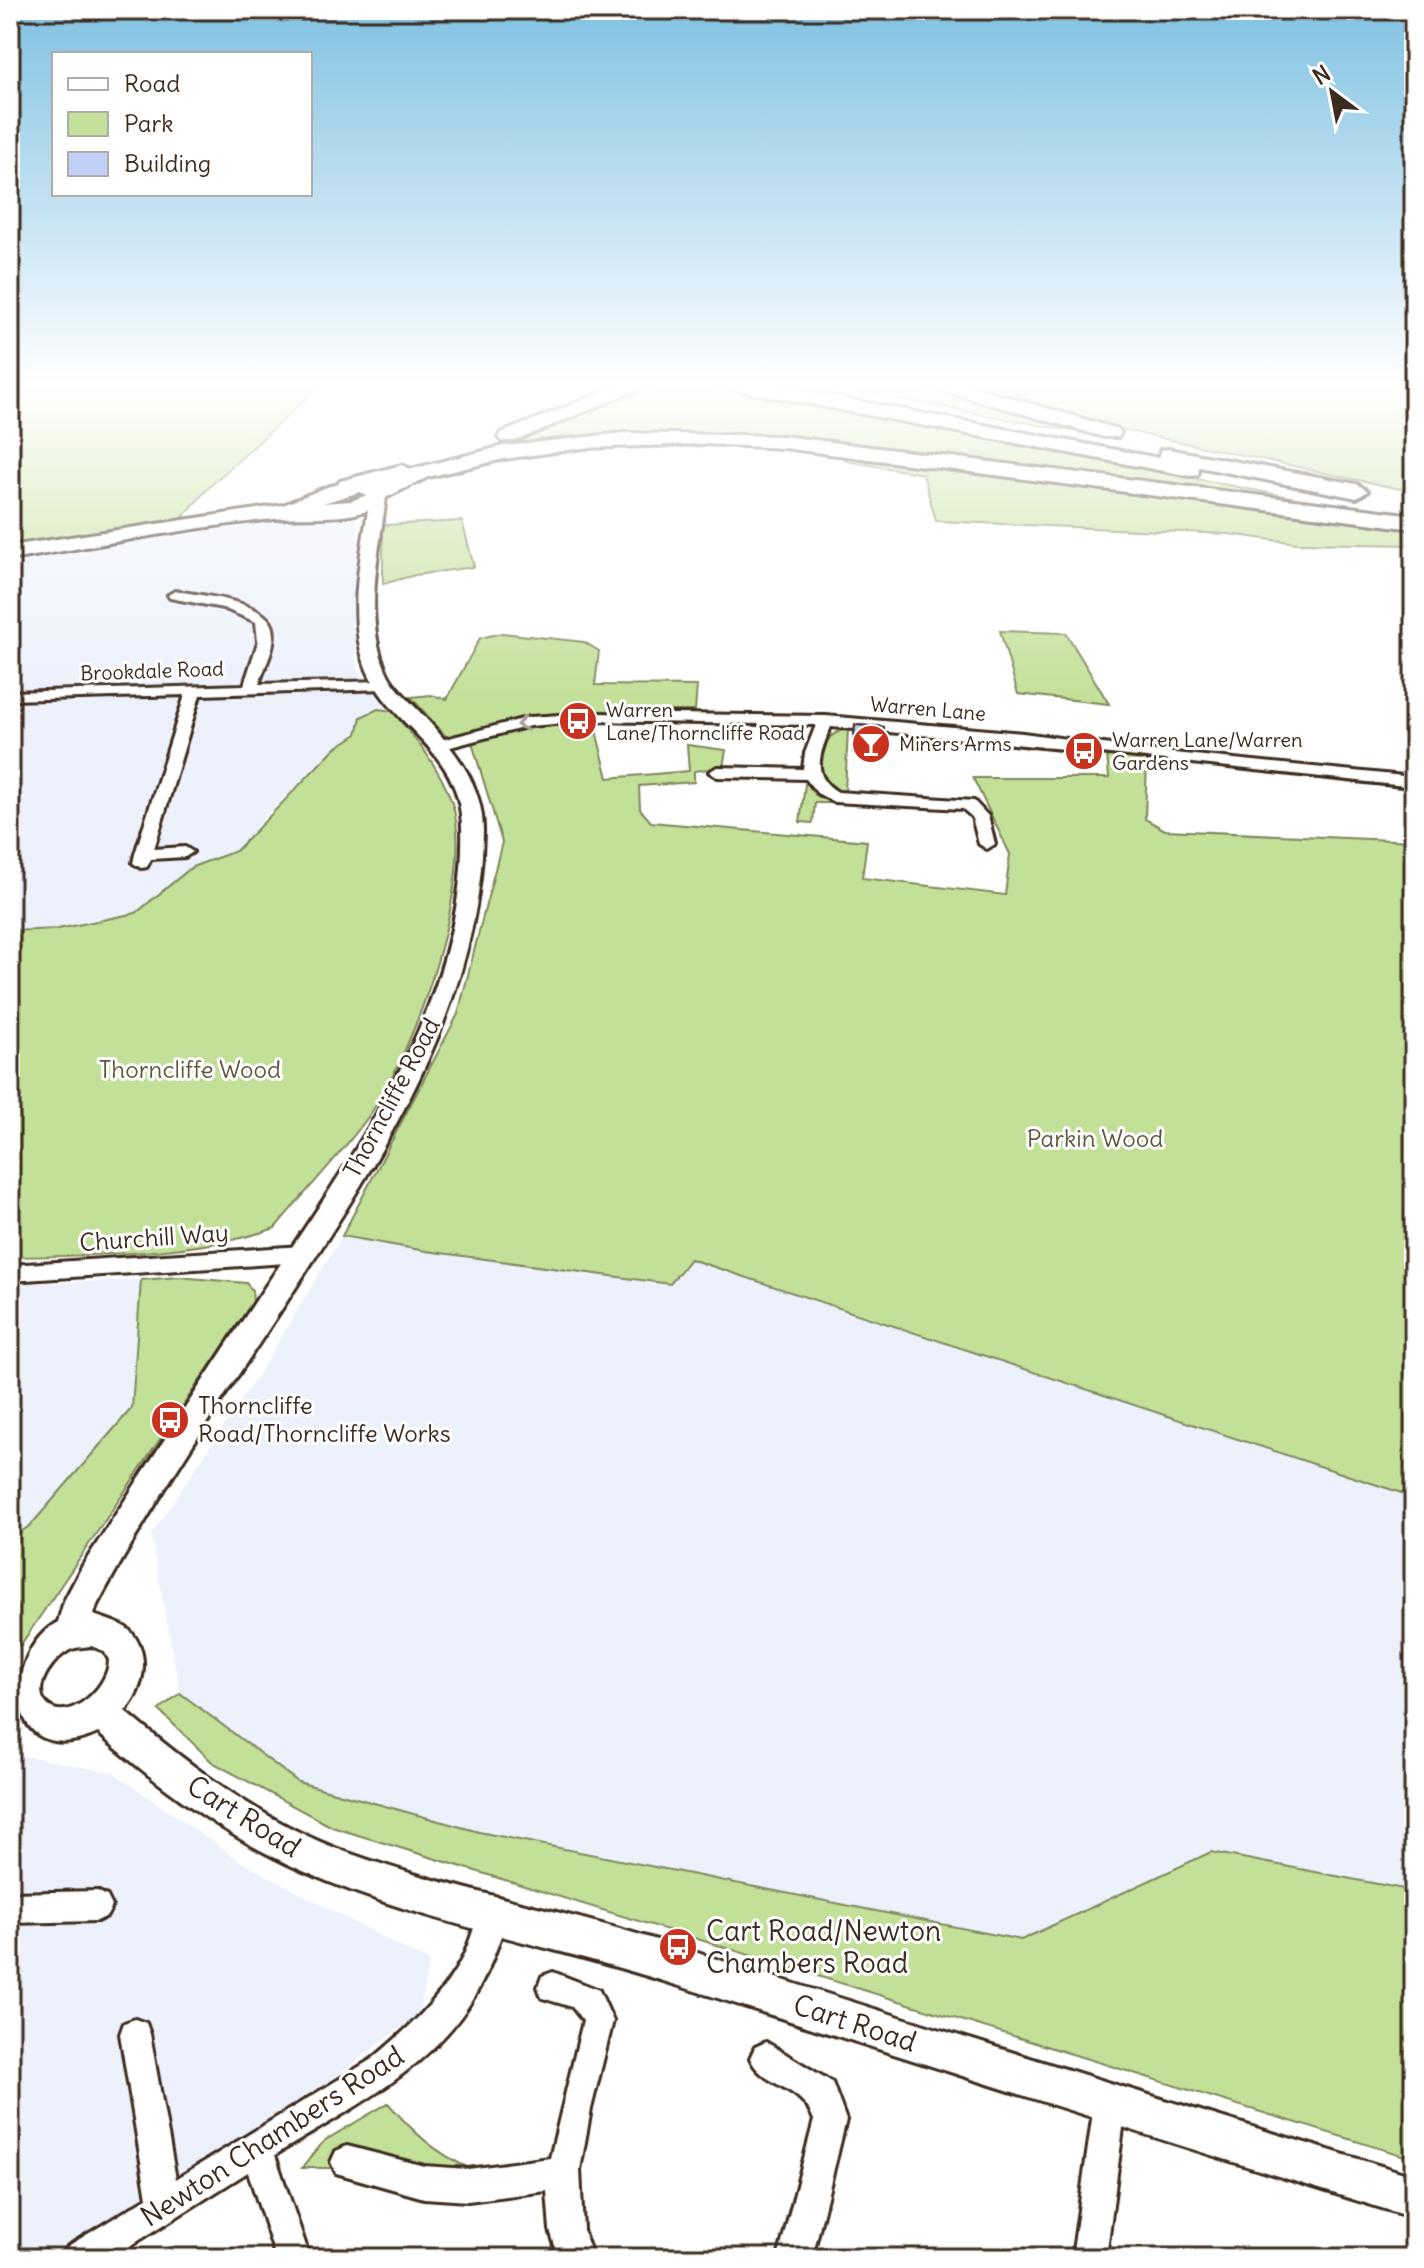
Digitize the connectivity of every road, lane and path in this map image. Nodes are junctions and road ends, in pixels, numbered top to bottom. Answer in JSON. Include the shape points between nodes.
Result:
{"nodes":[{"id":1,"x":375,"y":487,"type":"edge"},
{"id":2,"x":395,"y":487,"type":"edge"},
{"id":3,"x":1137,"y":487,"type":"edge"},
{"id":4,"x":1320,"y":487,"type":"edge"},
{"id":5,"x":1326,"y":487,"type":"edge"},
{"id":6,"x":1339,"y":487,"type":"edge"},
{"id":7,"x":379,"y":496,"type":"junction"},
{"id":8,"x":342,"y":499,"type":"junction"},
{"id":9,"x":1395,"y":500,"type":"edge"},
{"id":10,"x":373,"y":522,"type":"junction"},
{"id":11,"x":1414,"y":522,"type":"edge"},
{"id":12,"x":10,"y":553,"type":"edge"},
{"id":13,"x":175,"y":595,"type":"dead end"},
{"id":14,"x":375,"y":666,"type":"junction"},
{"id":15,"x":385,"y":685,"type":"junction"},
{"id":16,"x":296,"y":687,"type":"junction"},
{"id":17,"x":250,"y":688,"type":"junction"},
{"id":18,"x":194,"y":690,"type":"junction"},
{"id":19,"x":10,"y":696,"type":"edge"},
{"id":20,"x":826,"y":721,"type":"junction"},
{"id":21,"x":439,"y":745,"type":"junction"},
{"id":22,"x":717,"y":772,"type":"dead end"},
{"id":23,"x":810,"y":774,"type":"junction"},
{"id":24,"x":1414,"y":782,"type":"edge"},
{"id":25,"x":987,"y":844,"type":"dead end"},
{"id":26,"x":185,"y":852,"type":"dead end"},
{"id":27,"x":302,"y":1254,"type":"junction"},
{"id":28,"x":10,"y":1275,"type":"edge"},
{"id":29,"x":72,"y":1633,"type":"junction"},
{"id":30,"x":17,"y":1701,"type":"edge"},
{"id":31,"x":100,"y":1712,"type":"junction"},
{"id":32,"x":97,"y":1906,"type":"dead end"},
{"id":33,"x":10,"y":1908,"type":"edge"},
{"id":34,"x":493,"y":1915,"type":"junction"},
{"id":35,"x":553,"y":1987,"type":"dead end"},
{"id":36,"x":135,"y":2034,"type":"dead end"},
{"id":37,"x":766,"y":2058,"type":"dead end"},
{"id":38,"x":1110,"y":2105,"type":"junction"},
{"id":39,"x":257,"y":2150,"type":"junction"},
{"id":40,"x":347,"y":2162,"type":"dead end"},
{"id":41,"x":565,"y":2172,"type":"junction"},
{"id":42,"x":1414,"y":2197,"type":"edge"},
{"id":43,"x":165,"y":2208,"type":"junction"},
{"id":44,"x":80,"y":2258,"type":"edge"},
{"id":45,"x":293,"y":2258,"type":"edge"},
{"id":46,"x":576,"y":2258,"type":"edge"},
{"id":47,"x":795,"y":2258,"type":"edge"},
{"id":48,"x":1089,"y":2258,"type":"edge"}],
"edges":[{"from":1,"to":8,"type":"highway"},
{"from":2,"to":7,"type":"highway"},
{"from":3,"to":11,"type":"highway"},
{"from":4,"to":9,"type":"highway"},
{"from":5,"to":9,"type":"highway"},
{"from":6,"to":9,"type":"highway"},
{"from":7,"to":8,"type":"highway","via":[[364,505]]},
{"from":7,"to":10,"type":"street","name":"Thorncliffe Road"},
{"from":8,"to":10,"type":"street"},
{"from":8,"to":12,"type":"highway"},
{"from":10,"to":14,"type":"street","name":"Thorncliffe Road","via":[[365,620]]},
{"from":13,"to":17,"type":"street","via":[[246,610],[263,621],[261,654]]},
{"from":14,"to":15,"type":"street","name":"Thorncliffe Road"},
{"from":14,"to":16,"type":"street","name":"Brookdale Road"},
{"from":15,"to":16,"type":"street","name":"Brookdale Road"},
{"from":15,"to":21,"type":"street","name":"Thorncliffe Road"},
{"from":16,"to":17,"type":"street","name":"Brookdale Road"},
{"from":17,"to":18,"type":"street","name":"Brookdale Road"},
{"from":18,"to":19,"type":"street","name":"Brookdale Road"},
{"from":18,"to":26,"type":"street","via":[[142,859]]},
{"from":20,"to":21,"type":"street","name":"Warren Lane","one_way":true,"via":[[591,717],[530,722]]},
{"from":20,"to":23,"type":"street"},
{"from":20,"to":24,"type":"street","name":"Warren Lane"},
{"from":21,"to":27,"type":"street","name":"Thorncliffe Road","via":[[467,792],[473,827],[458,948],[429,1034],[389,1112]]},
{"from":22,"to":23,"type":"street"},
{"from":23,"to":25,"type":"street","via":[[817,788],[834,797],[968,804],[980,816]]},
{"from":27,"to":28,"type":"street","name":"Churchill Way"},
{"from":27,"to":29,"type":"street","name":"Thorncliffe Road","via":[[95,1576]]},
{"from":29,"to":30,"type":"street","via":[[33,1661]]},
{"from":29,"to":31,"type":"street","via":[[106,1633],[126,1652],[124,1683]]},
{"from":30,"to":31,"type":"street","via":[[57,1725],[79,1723]]},
{"from":31,"to":34,"type":"street","name":"Cart Road","via":[[139,1748],[296,1851]]},
{"from":32,"to":33,"type":"street"},
{"from":34,"to":38,"type":"street","name":"Cart Road","via":[[673,1964]]},
{"from":34,"to":39,"type":"street","name":"Newton Chambers Road","via":[[459,1997],[428,2033],[383,2070]]},
{"from":35,"to":41,"type":"street","via":[[589,2000],[598,2021]]},
{"from":36,"to":43,"type":"street"},
{"from":37,"to":47,"type":"street","via":[[821,2093],[830,2120]]},
{"from":38,"to":42,"type":"street","name":"Cart Road"},
{"from":38,"to":48,"type":"street"},
{"from":39,"to":43,"type":"street","name":"Newton Chambers Road"},
{"from":39,"to":45,"type":"street"},
{"from":40,"to":41,"type":"street","via":[[424,2182],[468,2185]]},
{"from":41,"to":46,"type":"street","via":[[566,2227]]},
{"from":43,"to":44,"type":"street","name":"Newton Chambers Road"}]}
